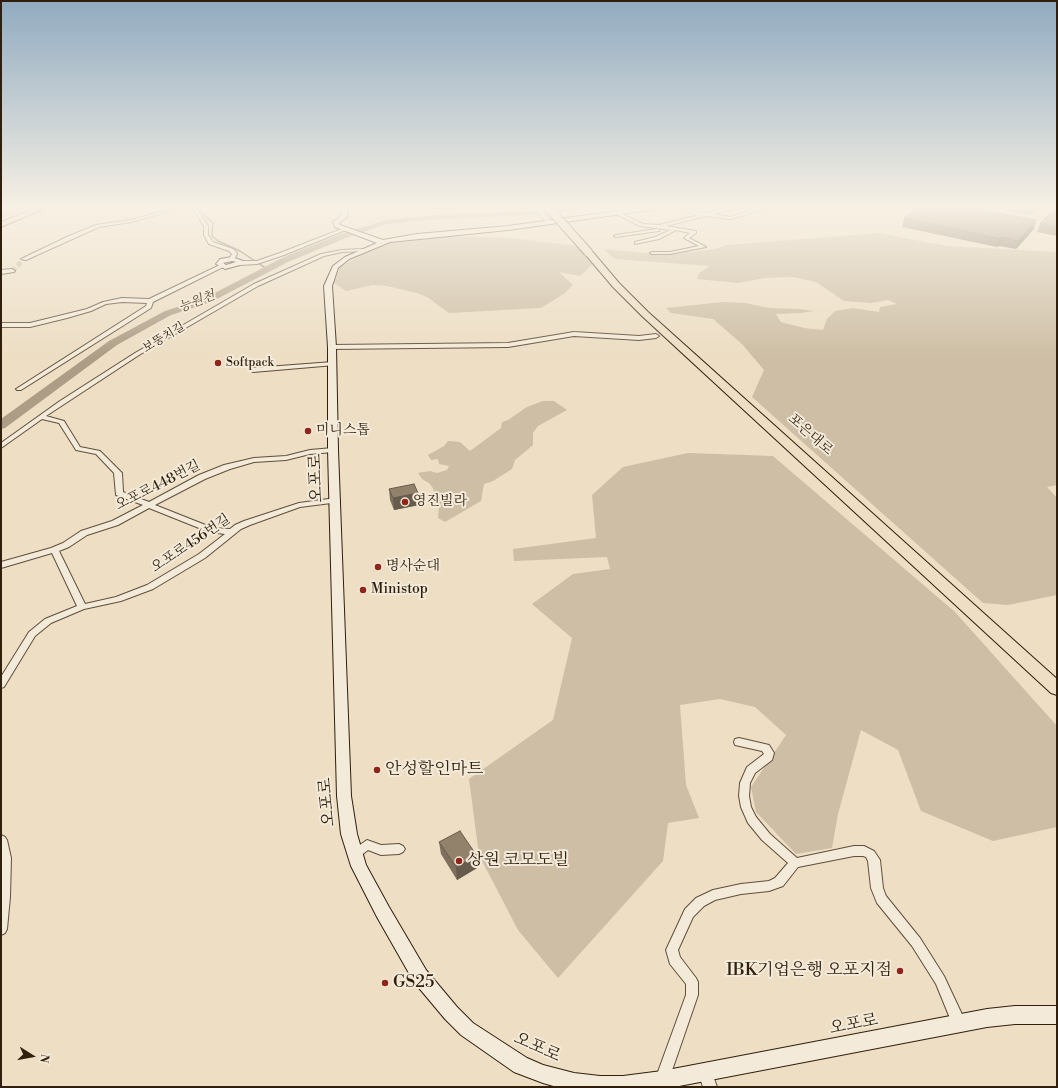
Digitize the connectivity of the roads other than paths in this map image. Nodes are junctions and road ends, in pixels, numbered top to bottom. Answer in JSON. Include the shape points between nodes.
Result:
{"nodes":[{"id":1,"x":29,"y":257,"type":"edge"},
{"id":2,"x":273,"y":257,"type":"edge"},
{"id":3,"x":319,"y":257,"type":"edge"},
{"id":4,"x":348,"y":257,"type":"edge"},
{"id":5,"x":595,"y":257,"type":"edge"},
{"id":6,"x":596,"y":257,"type":"edge"},
{"id":7,"x":232,"y":258,"type":"joint"},
{"id":8,"x":24,"y":259,"type":"tunnel mouth"},
{"id":9,"x":240,"y":263,"type":"junction"},
{"id":10,"x":222,"y":266,"type":"junction"},
{"id":11,"x":12,"y":270,"type":"tunnel mouth"},
{"id":12,"x":1,"y":272,"type":"edge"},
{"id":13,"x":150,"y":301,"type":"junction"},
{"id":14,"x":3,"y":326,"type":"edge"},
{"id":15,"x":656,"y":336,"type":"dead end"},
{"id":16,"x":332,"y":347,"type":"junction"},
{"id":17,"x":333,"y":364,"type":"junction"},
{"id":18,"x":253,"y":370,"type":"dead end"},
{"id":19,"x":19,"y":389,"type":"dead end"},
{"id":20,"x":40,"y":417,"type":"junction"},
{"id":21,"x":1,"y":446,"type":"edge"},
{"id":22,"x":333,"y":450,"type":"junction"},
{"id":23,"x":336,"y":500,"type":"junction"},
{"id":24,"x":147,"y":504,"type":"junction"},
{"id":25,"x":232,"y":532,"type":"junction"},
{"id":26,"x":54,"y":550,"type":"junction"},
{"id":27,"x":1,"y":565,"type":"edge"},
{"id":28,"x":82,"y":607,"type":"junction"},
{"id":29,"x":1057,"y":679,"type":"edge"},
{"id":30,"x":1,"y":685,"type":"edge"},
{"id":31,"x":1057,"y":689,"type":"edge"},
{"id":32,"x":739,"y":742,"type":"dead end"},
{"id":33,"x":1,"y":840,"type":"edge"},
{"id":34,"x":398,"y":849,"type":"dead end"},
{"id":35,"x":355,"y":854,"type":"junction"},
{"id":36,"x":795,"y":863,"type":"junction"},
{"id":37,"x":1,"y":929,"type":"edge"},
{"id":38,"x":1057,"y":1015,"type":"edge"},
{"id":39,"x":959,"y":1024,"type":"junction"},
{"id":40,"x":705,"y":1072,"type":"junction"},
{"id":41,"x":662,"y":1080,"type":"junction"},
{"id":42,"x":710,"y":1087,"type":"edge"}],
"edges":[{"from":1,"to":8,"type":"street"},
{"from":2,"to":9,"type":"street","via":[[257,262]]},
{"from":3,"to":20,"type":"street","name":"보뚱치길","via":[[256,285],[160,340]]},
{"from":4,"to":16,"type":"street","name":"오포로","via":[[335,268],[329,279]]},
{"from":5,"to":31,"type":"highway","name":"포은대로","via":[[616,285],[645,314]]},
{"from":6,"to":29,"type":"highway","name":"포은대로","via":[[643,307]]},
{"from":7,"to":9,"type":"street","via":[[240,260]]},
{"from":7,"to":10,"type":"street","via":[[220,262]]},
{"from":9,"to":10,"type":"street"},
{"from":10,"to":13,"type":"street"},
{"from":11,"to":12,"type":"street"},
{"from":13,"to":14,"type":"street","via":[[122,300],[30,325]]},
{"from":13,"to":19,"type":"street","via":[[149,307]]},
{"from":15,"to":16,"type":"street","via":[[640,338],[574,334],[508,345]]},
{"from":16,"to":17,"type":"street","name":"오포로"},
{"from":17,"to":18,"type":"street"},
{"from":17,"to":22,"type":"street","name":"오포로"},
{"from":20,"to":21,"type":"street","name":"보뚱치길"},
{"from":20,"to":24,"type":"street","via":[[62,422],[78,449],[98,452],[118,472],[119,493]]},
{"from":22,"to":23,"type":"street","name":"오포로"},
{"from":22,"to":24,"type":"street","name":"오포로448번길","via":[[242,462],[202,477]]},
{"from":23,"to":25,"type":"street","name":"오포로456번길","via":[[314,502],[287,509],[248,523]]},
{"from":23,"to":35,"type":"street","name":"오포로","via":[[344,796],[349,834]]},
{"from":24,"to":25,"type":"street","via":[[212,530]]},
{"from":24,"to":26,"type":"street","name":"오포로448번길","via":[[115,523],[84,533]]},
{"from":25,"to":28,"type":"street","name":"오포로456번길","via":[[202,556],[150,587],[118,599]]},
{"from":26,"to":27,"type":"street","name":"오포로448번길"},
{"from":26,"to":28,"type":"street"},
{"from":28,"to":30,"type":"street","name":"오포로456번길","via":[[48,621],[38,628]]},
{"from":32,"to":36,"type":"street","via":[[765,748],[769,753],[768,757],[751,770],[745,783],[746,807],[752,820],[766,837]]},
{"from":33,"to":37,"type":"street","via":[[5,858]]},
{"from":34,"to":35,"type":"street","via":[[381,850],[367,845]]},
{"from":35,"to":41,"type":"street","name":"오포로","via":[[383,912],[420,976],[451,1013],[485,1042],[521,1065],[574,1082],[623,1085]]},
{"from":36,"to":39,"type":"street","via":[[854,851],[870,854],[874,860],[877,888],[881,898],[920,948],[940,980]]},
{"from":36,"to":41,"type":"street","via":[[779,882],[713,896],[700,902],[689,913],[672,950],[674,960],[692,982],[692,994]]},
{"from":38,"to":39,"type":"street","name":"오포로","via":[[1015,1014]]},
{"from":39,"to":40,"type":"street","name":"오포로"},
{"from":40,"to":41,"type":"street","name":"오포로"},
{"from":40,"to":42,"type":"street"}]}
